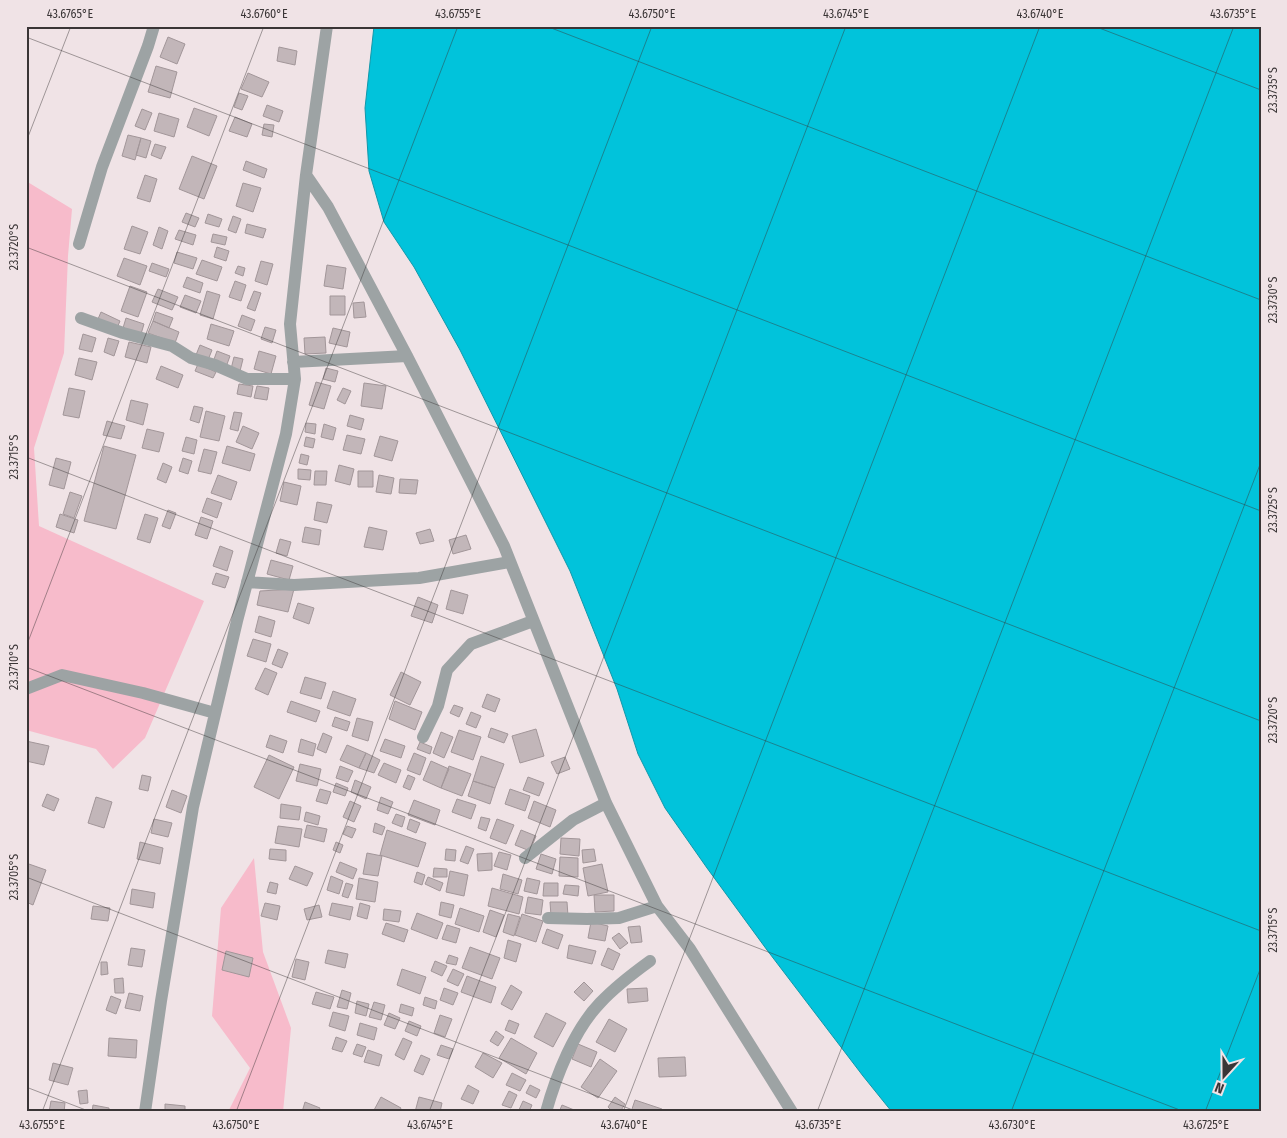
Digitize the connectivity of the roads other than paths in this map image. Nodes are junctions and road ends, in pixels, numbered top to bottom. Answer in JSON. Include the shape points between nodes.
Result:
{"nodes":[{"id":1,"x":154,"y":26,"type":"edge"},
{"id":2,"x":327,"y":26,"type":"edge"},
{"id":3,"x":306,"y":175,"type":"junction"},
{"id":4,"x":79,"y":244,"type":"dead end"},
{"id":5,"x":81,"y":318,"type":"dead end"},
{"id":6,"x":407,"y":356,"type":"junction"},
{"id":7,"x":293,"y":362,"type":"junction"},
{"id":8,"x":295,"y":378,"type":"junction"},
{"id":9,"x":510,"y":562,"type":"junction"},
{"id":10,"x":246,"y":582,"type":"junction"},
{"id":11,"x":533,"y":621,"type":"junction"},
{"id":12,"x":26,"y":689,"type":"edge"},
{"id":13,"x":215,"y":713,"type":"junction"},
{"id":14,"x":423,"y":737,"type":"dead end"},
{"id":15,"x":606,"y":802,"type":"junction"},
{"id":16,"x":525,"y":858,"type":"dead end"},
{"id":17,"x":656,"y":906,"type":"junction"},
{"id":18,"x":548,"y":918,"type":"dead end"},
{"id":19,"x":650,"y":961,"type":"dead end"},
{"id":20,"x":145,"y":1112,"type":"edge"},
{"id":21,"x":546,"y":1112,"type":"edge"},
{"id":22,"x":792,"y":1112,"type":"edge"}],
"edges":[{"from":1,"to":4,"type":"street","via":[[102,167]]},
{"from":2,"to":3,"type":"street"},
{"from":3,"to":6,"type":"street","via":[[328,207]]},
{"from":3,"to":7,"type":"street","via":[[290,324]]},
{"from":5,"to":8,"type":"street","via":[[172,346],[191,358],[247,379]]},
{"from":6,"to":7,"type":"street"},
{"from":6,"to":9,"type":"street"},
{"from":7,"to":8,"type":"street"},
{"from":8,"to":10,"type":"street","via":[[284,443]]},
{"from":9,"to":10,"type":"street","via":[[419,578],[294,585]]},
{"from":9,"to":11,"type":"street"},
{"from":10,"to":13,"type":"street"},
{"from":11,"to":14,"type":"street","via":[[470,644],[447,670],[438,706]]},
{"from":11,"to":15,"type":"street"},
{"from":12,"to":13,"type":"street","via":[[62,675]]},
{"from":13,"to":20,"type":"street","via":[[193,807]]},
{"from":15,"to":16,"type":"street","via":[[573,820]]},
{"from":15,"to":17,"type":"street"},
{"from":17,"to":18,"type":"street","via":[[619,918]]},
{"from":17,"to":22,"type":"street","via":[[690,949]]},
{"from":19,"to":21,"type":"street","via":[[599,1003],[578,1033],[553,1088]]}]}
